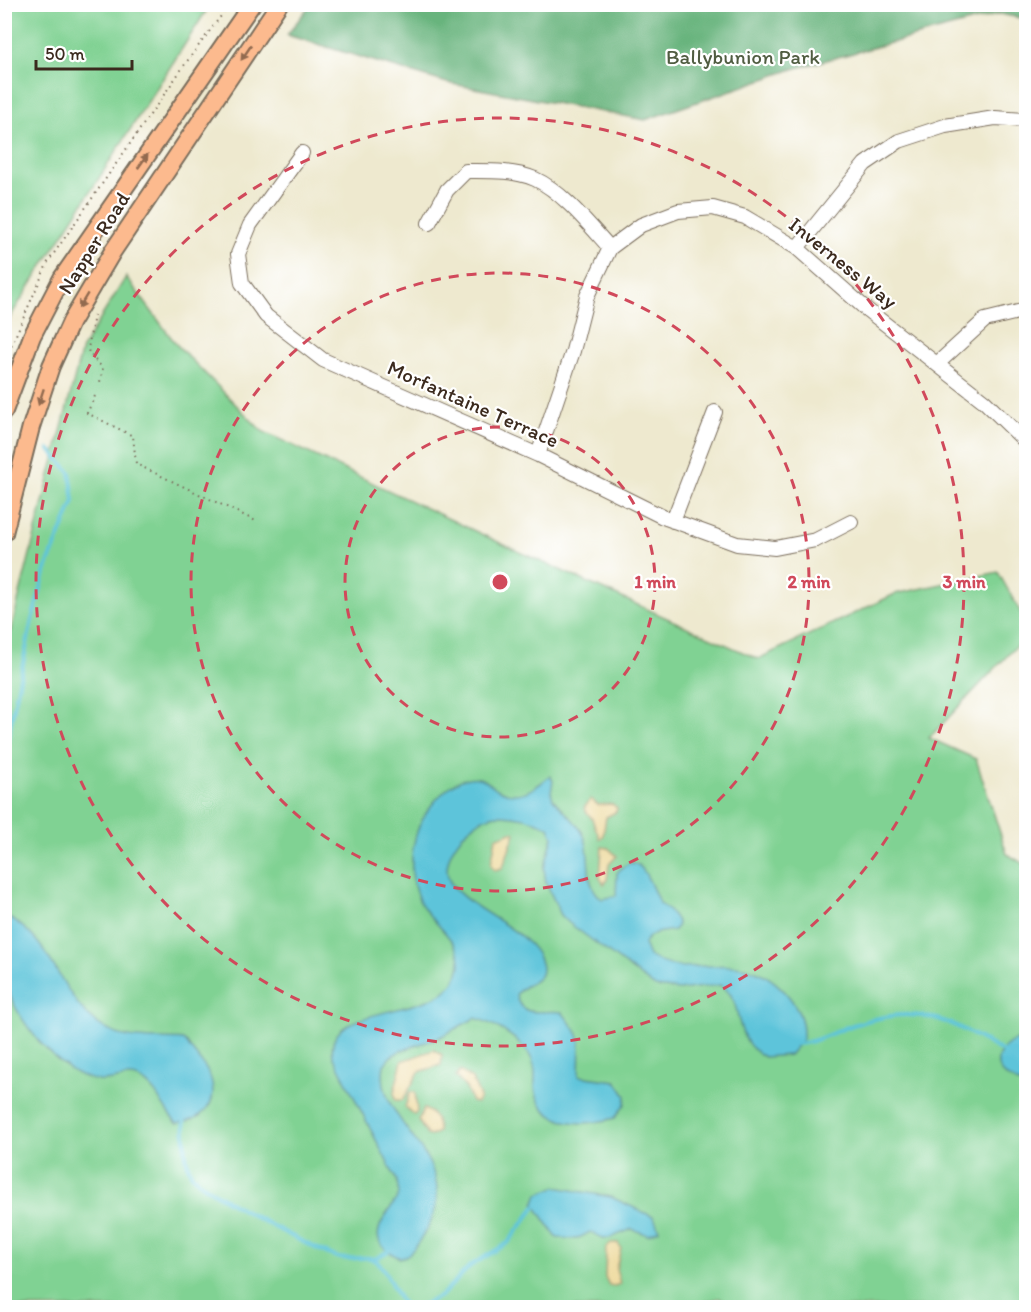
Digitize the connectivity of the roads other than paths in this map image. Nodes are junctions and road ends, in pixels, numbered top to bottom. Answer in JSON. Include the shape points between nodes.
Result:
{"nodes":[{"id":1,"x":252,"y":4,"type":"edge"},
{"id":2,"x":279,"y":4,"type":"edge"},
{"id":3,"x":1026,"y":120,"type":"edge"},
{"id":4,"x":303,"y":153,"type":"dead end"},
{"id":5,"x":429,"y":224,"type":"dead end"},
{"id":6,"x":610,"y":248,"type":"junction"},
{"id":7,"x":797,"y":248,"type":"junction"},
{"id":8,"x":1026,"y":310,"type":"edge"},
{"id":9,"x":938,"y":363,"type":"junction"},
{"id":10,"x":6,"y":407,"type":"edge"},
{"id":11,"x":715,"y":412,"type":"dead end"},
{"id":12,"x":1026,"y":442,"type":"edge"},
{"id":13,"x":538,"y":455,"type":"junction"},
{"id":14,"x":673,"y":521,"type":"junction"},
{"id":15,"x":850,"y":522,"type":"dead end"},
{"id":16,"x":4,"y":532,"type":"edge"}],
"edges":[{"from":10,"to":1,"type":"main road","name":"Napper Road","one_way":true,"via":[[32,336],[62,278]]},
{"from":2,"to":16,"type":"main road","name":"Napper Road","one_way":true,"via":[[113,251],[71,322],[51,366]]},
{"from":3,"to":7,"type":"street","via":[[995,118],[955,124],[899,141],[865,164]]},
{"from":4,"to":13,"type":"street","name":"Morfantaine Terrace","via":[[250,225],[238,254],[242,283],[266,316],[323,360]]},
{"from":5,"to":6,"type":"street","via":[[447,190],[466,171],[500,171],[536,179],[574,208]]},
{"from":6,"to":7,"type":"street","name":"Inverness Way","via":[[641,225],[678,212],[713,208],[745,217]]},
{"from":6,"to":13,"type":"street","name":"Inverness Way","via":[[586,296],[573,351]]},
{"from":7,"to":9,"type":"street","name":"Inverness Way","via":[[866,309]]},
{"from":8,"to":9,"type":"street","via":[[985,320]]},
{"from":9,"to":12,"type":"street","name":"Inverness Way"},
{"from":11,"to":14,"type":"street"},
{"from":13,"to":14,"type":"street","name":"Morfantaine Terrace"},
{"from":14,"to":15,"type":"street","name":"Morfantaine Terrace","via":[[737,544],[775,548],[816,540]]}]}
